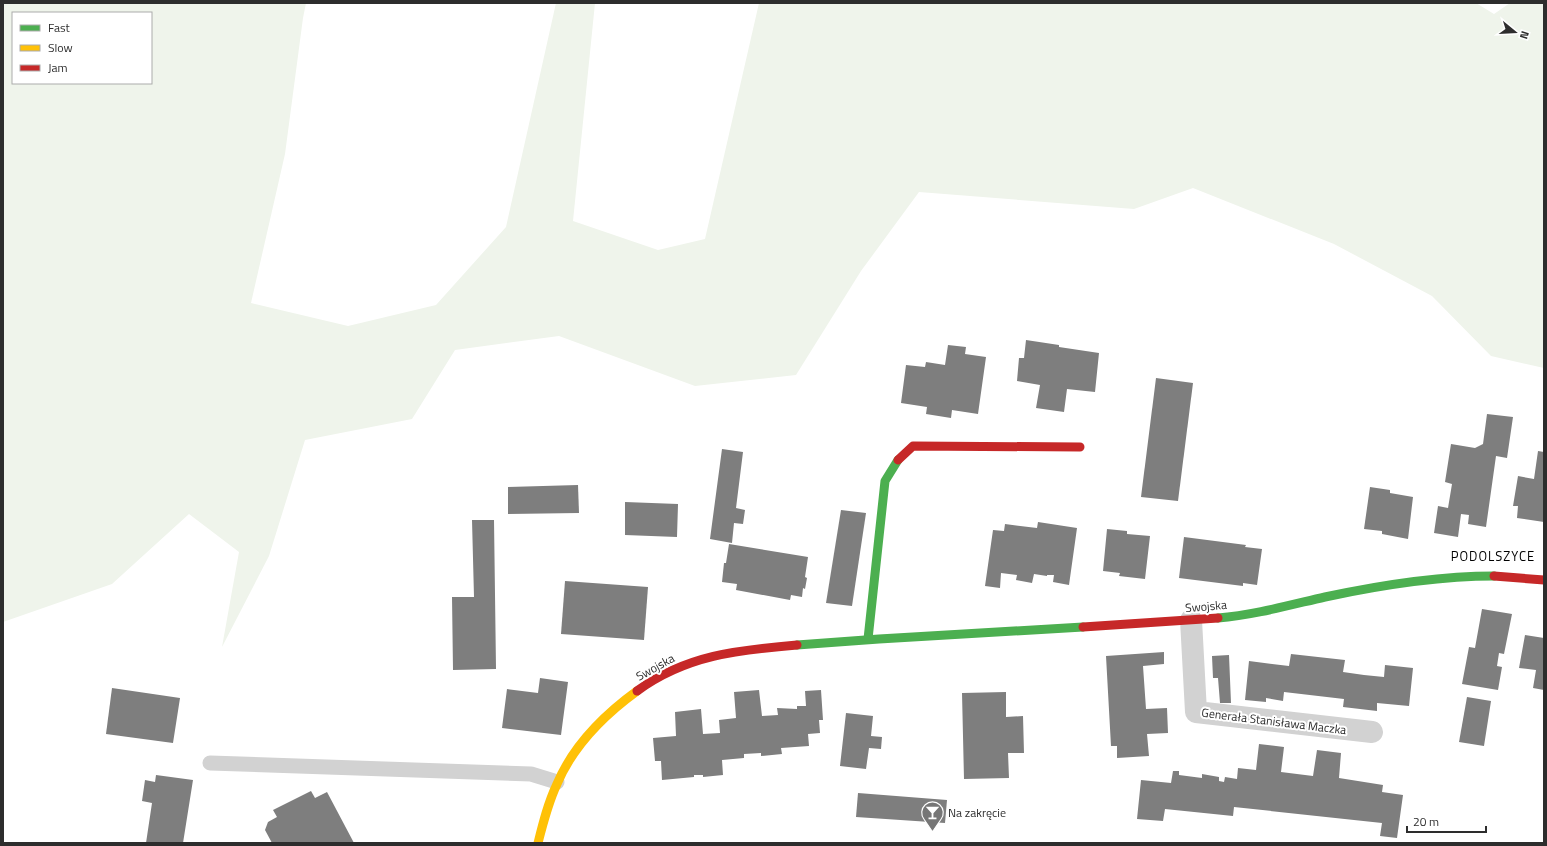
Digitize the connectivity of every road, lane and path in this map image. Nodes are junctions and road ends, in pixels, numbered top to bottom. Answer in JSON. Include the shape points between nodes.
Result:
{"nodes":[{"id":1,"x":1080,"y":447,"type":"dead end"},
{"id":2,"x":1544,"y":580,"type":"edge"},
{"id":3,"x":1191,"y":620,"type":"junction"},
{"id":4,"x":868,"y":639,"type":"junction"},
{"id":5,"x":1372,"y":732,"type":"dead end"},
{"id":6,"x":210,"y":763,"type":"dead end"},
{"id":7,"x":557,"y":782,"type":"junction"},
{"id":8,"x":538,"y":843,"type":"edge"}],
"edges":[{"from":1,"to":4,"type":"street","via":[[913,446],[895,462],[885,481]]},
{"from":2,"to":3,"type":"street","name":"Swojska","via":[[1494,576],[1429,579],[1339,594],[1259,612]]},
{"from":3,"to":4,"type":"street","name":"Swojska"},
{"from":3,"to":5,"type":"street","name":"Generała Stanisława Maczka","via":[[1196,712]]},
{"from":4,"to":7,"type":"street","name":"Swojska","via":[[716,654],[661,676],[629,696],[607,716],[576,751]]},
{"from":6,"to":7,"type":"lane","via":[[531,774]]},
{"from":7,"to":8,"type":"street","name":"Swojska"}]}
